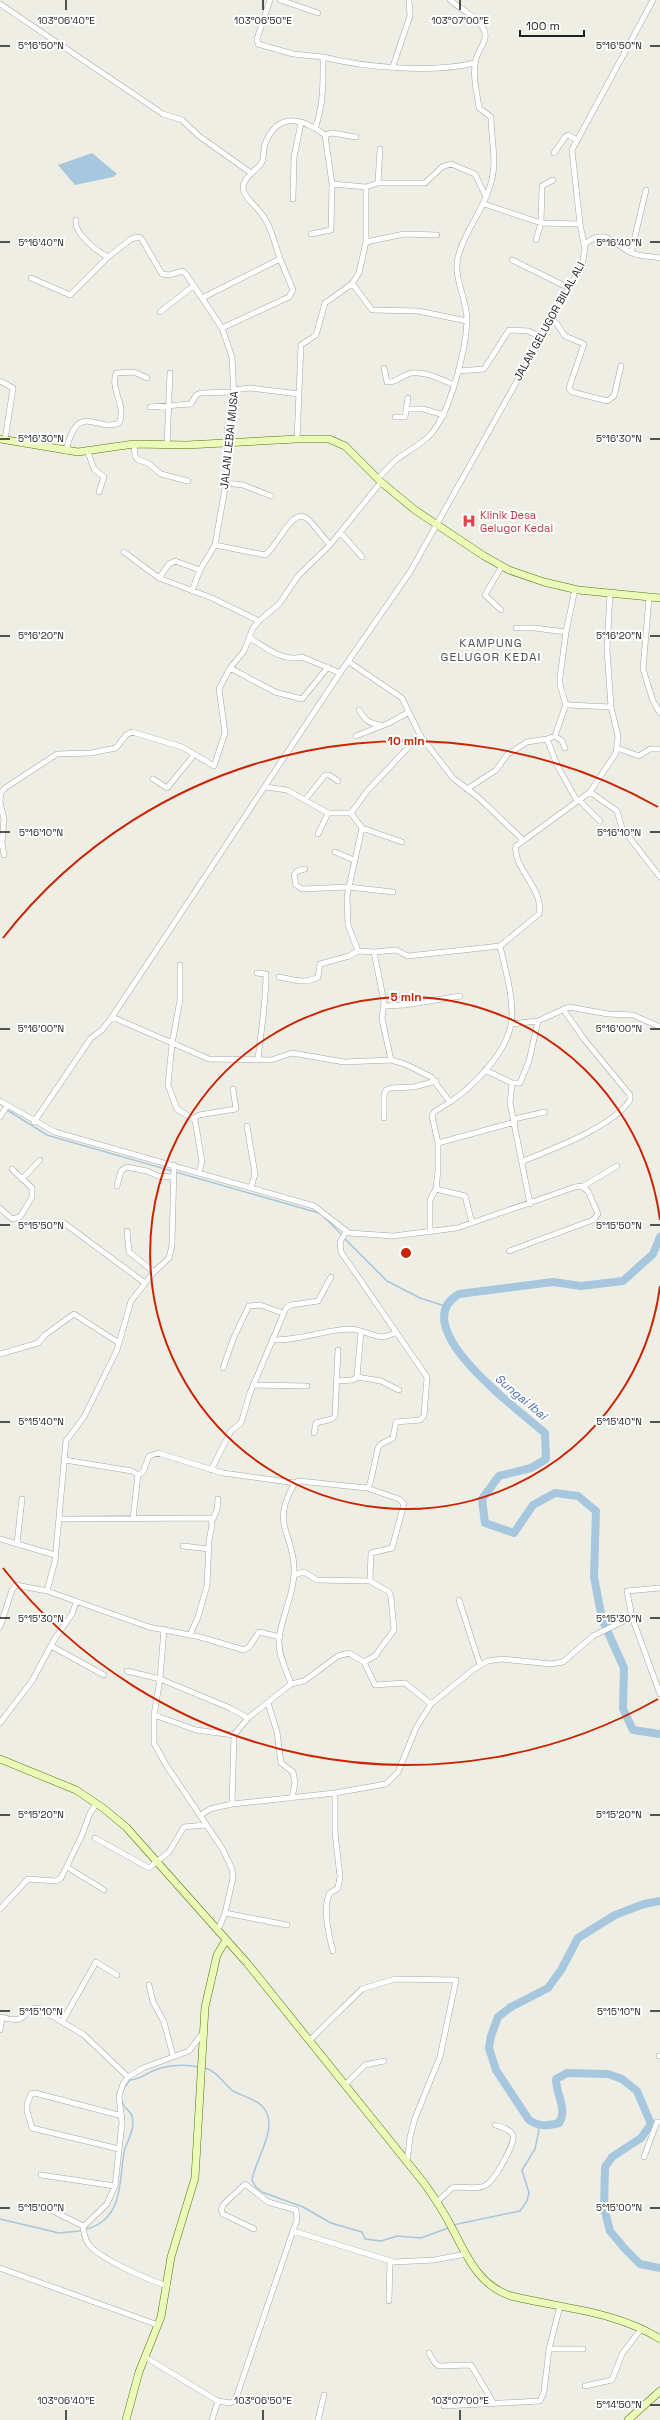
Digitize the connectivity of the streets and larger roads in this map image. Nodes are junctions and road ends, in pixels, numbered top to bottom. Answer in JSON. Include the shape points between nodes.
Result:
{"nodes":[{"id":1,"x":270,"y":0,"type":"edge"},
{"id":2,"x":280,"y":0,"type":"edge"},
{"id":3,"x":410,"y":0,"type":"edge"},
{"id":4,"x":450,"y":0,"type":"edge"},
{"id":5,"x":653,"y":0,"type":"edge"},
{"id":6,"x":0,"y":4,"type":"edge"},
{"id":7,"x":318,"y":14,"type":"dead end"},
{"id":8,"x":323,"y":57,"type":"junction"},
{"id":9,"x":393,"y":66,"type":"junction"},
{"id":10,"x":475,"y":68,"type":"junction"},
{"id":11,"x":301,"y":123,"type":"junction"},
{"id":12,"x":315,"y":128,"type":"junction"},
{"id":13,"x":325,"y":135,"type":"junction"},
{"id":14,"x":356,"y":138,"type":"dead end"},
{"id":15,"x":575,"y":139,"type":"junction"},
{"id":16,"x":380,"y":149,"type":"dead end"},
{"id":17,"x":554,"y":153,"type":"dead end"},
{"id":18,"x":251,"y":173,"type":"junction"},
{"id":19,"x":553,"y":180,"type":"dead end"},
{"id":20,"x":332,"y":184,"type":"junction"},
{"id":21,"x":378,"y":184,"type":"junction"},
{"id":22,"x":366,"y":188,"type":"junction"},
{"id":23,"x":646,"y":190,"type":"dead end"},
{"id":24,"x":486,"y":197,"type":"junction"},
{"id":25,"x":293,"y":199,"type":"dead end"},
{"id":26,"x":484,"y":204,"type":"junction"},
{"id":27,"x":76,"y":220,"type":"dead end"},
{"id":28,"x":541,"y":223,"type":"junction"},
{"id":29,"x":577,"y":224,"type":"junction"},
{"id":30,"x":311,"y":234,"type":"dead end"},
{"id":31,"x":437,"y":235,"type":"dead end"},
{"id":32,"x":536,"y":240,"type":"dead end"},
{"id":33,"x":366,"y":242,"type":"junction"},
{"id":34,"x":585,"y":244,"type":"junction"},
{"id":35,"x":631,"y":253,"type":"junction"},
{"id":36,"x":108,"y":257,"type":"junction"},
{"id":37,"x":659,"y":257,"type":"edge"},
{"id":38,"x":280,"y":259,"type":"junction"},
{"id":39,"x":512,"y":260,"type":"dead end"},
{"id":40,"x":31,"y":278,"type":"dead end"},
{"id":41,"x":352,"y":283,"type":"junction"},
{"id":42,"x":193,"y":286,"type":"junction"},
{"id":43,"x":568,"y":288,"type":"junction"},
{"id":44,"x":202,"y":298,"type":"junction"},
{"id":45,"x":160,"y":312,"type":"dead end"},
{"id":46,"x":551,"y":319,"type":"junction"},
{"id":47,"x":467,"y":321,"type":"junction"},
{"id":48,"x":222,"y":328,"type":"junction"},
{"id":49,"x":539,"y":336,"type":"junction"},
{"id":50,"x":621,"y":366,"type":"dead end"},
{"id":51,"x":384,"y":368,"type":"dead end"},
{"id":52,"x":458,"y":371,"type":"junction"},
{"id":53,"x":170,"y":373,"type":"dead end"},
{"id":54,"x":147,"y":378,"type":"dead end"},
{"id":55,"x":0,"y":381,"type":"edge"},
{"id":56,"x":454,"y":385,"type":"junction"},
{"id":57,"x":234,"y":391,"type":"junction"},
{"id":58,"x":299,"y":394,"type":"junction"},
{"id":59,"x":408,"y":398,"type":"dead end"},
{"id":60,"x":150,"y":407,"type":"dead end"},
{"id":61,"x":170,"y":407,"type":"junction"},
{"id":62,"x":408,"y":409,"type":"junction"},
{"id":63,"x":444,"y":415,"type":"junction"},
{"id":64,"x":395,"y":417,"type":"dead end"},
{"id":65,"x":298,"y":438,"type":"junction"},
{"id":66,"x":2,"y":439,"type":"edge"},
{"id":67,"x":227,"y":443,"type":"junction"},
{"id":68,"x":134,"y":444,"type":"junction"},
{"id":69,"x":167,"y":445,"type":"junction"},
{"id":70,"x":66,"y":451,"type":"junction"},
{"id":71,"x":88,"y":452,"type":"junction"},
{"id":72,"x":379,"y":480,"type":"junction"},
{"id":73,"x":188,"y":481,"type":"dead end"},
{"id":74,"x":226,"y":483,"type":"junction"},
{"id":75,"x":99,"y":492,"type":"dead end"},
{"id":76,"x":271,"y":496,"type":"dead end"},
{"id":77,"x":435,"y":524,"type":"junction"},
{"id":78,"x":340,"y":533,"type":"junction"},
{"id":79,"x":214,"y":543,"type":"junction"},
{"id":80,"x":330,"y":544,"type":"junction"},
{"id":81,"x":124,"y":552,"type":"dead end"},
{"id":82,"x":362,"y":556,"type":"dead end"},
{"id":83,"x":502,"y":566,"type":"junction"},
{"id":84,"x":200,"y":570,"type":"junction"},
{"id":85,"x":158,"y":578,"type":"junction"},
{"id":86,"x":575,"y":589,"type":"junction"},
{"id":87,"x":192,"y":591,"type":"junction"},
{"id":88,"x":610,"y":594,"type":"junction"},
{"id":89,"x":649,"y":598,"type":"junction"},
{"id":90,"x":660,"y":598,"type":"edge"},
{"id":91,"x":501,"y":610,"type":"dead end"},
{"id":92,"x":259,"y":621,"type":"junction"},
{"id":93,"x":516,"y":628,"type":"dead end"},
{"id":94,"x":566,"y":632,"type":"junction"},
{"id":95,"x":250,"y":638,"type":"junction"},
{"id":96,"x":349,"y":662,"type":"junction"},
{"id":97,"x":330,"y":667,"type":"junction"},
{"id":98,"x":230,"y":668,"type":"junction"},
{"id":99,"x":339,"y":672,"type":"junction"},
{"id":100,"x":566,"y":704,"type":"junction"},
{"id":101,"x":611,"y":707,"type":"junction"},
{"id":102,"x":359,"y":710,"type":"dead end"},
{"id":103,"x":409,"y":712,"type":"junction"},
{"id":104,"x":660,"y":713,"type":"edge"},
{"id":105,"x":383,"y":725,"type":"junction"},
{"id":106,"x":420,"y":735,"type":"junction"},
{"id":107,"x":356,"y":736,"type":"dead end"},
{"id":108,"x":555,"y":736,"type":"junction"},
{"id":109,"x":547,"y":739,"type":"junction"},
{"id":110,"x":565,"y":748,"type":"dead end"},
{"id":111,"x":617,"y":748,"type":"junction"},
{"id":112,"x":660,"y":749,"type":"edge"},
{"id":113,"x":194,"y":755,"type":"junction"},
{"id":114,"x":153,"y":779,"type":"dead end"},
{"id":115,"x":338,"y":781,"type":"dead end"},
{"id":116,"x":265,"y":787,"type":"junction"},
{"id":117,"x":467,"y":789,"type":"junction"},
{"id":118,"x":590,"y":792,"type":"junction"},
{"id":119,"x":305,"y":800,"type":"junction"},
{"id":120,"x":578,"y":800,"type":"junction"},
{"id":121,"x":0,"y":802,"type":"edge"},
{"id":122,"x":328,"y":813,"type":"junction"},
{"id":123,"x":351,"y":813,"type":"junction"},
{"id":124,"x":600,"y":821,"type":"dead end"},
{"id":125,"x":362,"y":828,"type":"junction"},
{"id":126,"x":318,"y":834,"type":"dead end"},
{"id":127,"x":522,"y":839,"type":"junction"},
{"id":128,"x":402,"y":842,"type":"dead end"},
{"id":129,"x":335,"y":852,"type":"dead end"},
{"id":130,"x":4,"y":855,"type":"dead end"},
{"id":131,"x":354,"y":860,"type":"junction"},
{"id":132,"x":306,"y":869,"type":"dead end"},
{"id":133,"x":660,"y":877,"type":"edge"},
{"id":134,"x":348,"y":887,"type":"junction"},
{"id":135,"x":393,"y":892,"type":"dead end"},
{"id":136,"x":500,"y":946,"type":"junction"},
{"id":137,"x":358,"y":951,"type":"junction"},
{"id":138,"x":374,"y":952,"type":"junction"},
{"id":139,"x":180,"y":965,"type":"dead end"},
{"id":140,"x":257,"y":973,"type":"dead end"},
{"id":141,"x":279,"y":977,"type":"dead end"},
{"id":142,"x":460,"y":996,"type":"dead end"},
{"id":143,"x":384,"y":1006,"type":"junction"},
{"id":144,"x":564,"y":1008,"type":"junction"},
{"id":145,"x":112,"y":1017,"type":"junction"},
{"id":146,"x":538,"y":1021,"type":"junction"},
{"id":147,"x":511,"y":1024,"type":"junction"},
{"id":148,"x":660,"y":1027,"type":"edge"},
{"id":149,"x":172,"y":1044,"type":"junction"},
{"id":150,"x":258,"y":1060,"type":"junction"},
{"id":151,"x":391,"y":1060,"type":"junction"},
{"id":152,"x":485,"y":1070,"type":"junction"},
{"id":153,"x":436,"y":1081,"type":"junction"},
{"id":154,"x":512,"y":1083,"type":"junction"},
{"id":155,"x":233,"y":1088,"type":"dead end"},
{"id":156,"x":0,"y":1101,"type":"edge"},
{"id":157,"x":450,"y":1102,"type":"junction"},
{"id":158,"x":7,"y":1106,"type":"junction"},
{"id":159,"x":545,"y":1112,"type":"dead end"},
{"id":160,"x":1,"y":1115,"type":"edge"},
{"id":161,"x":195,"y":1118,"type":"junction"},
{"id":162,"x":384,"y":1118,"type":"dead end"},
{"id":163,"x":515,"y":1120,"type":"junction"},
{"id":164,"x":34,"y":1122,"type":"junction"},
{"id":165,"x":247,"y":1126,"type":"dead end"},
{"id":166,"x":438,"y":1143,"type":"junction"},
{"id":167,"x":40,"y":1160,"type":"dead end"},
{"id":168,"x":522,"y":1162,"type":"junction"},
{"id":169,"x":174,"y":1166,"type":"junction"},
{"id":170,"x":617,"y":1166,"type":"dead end"},
{"id":171,"x":12,"y":1169,"type":"dead end"},
{"id":172,"x":199,"y":1172,"type":"junction"},
{"id":173,"x":174,"y":1176,"type":"junction"},
{"id":174,"x":22,"y":1179,"type":"junction"},
{"id":175,"x":117,"y":1186,"type":"dead end"},
{"id":176,"x":251,"y":1187,"type":"junction"},
{"id":177,"x":582,"y":1187,"type":"junction"},
{"id":178,"x":436,"y":1189,"type":"junction"},
{"id":179,"x":530,"y":1204,"type":"junction"},
{"id":180,"x":0,"y":1208,"type":"edge"},
{"id":181,"x":64,"y":1223,"type":"dead end"},
{"id":182,"x":472,"y":1223,"type":"junction"},
{"id":183,"x":430,"y":1230,"type":"junction"},
{"id":184,"x":127,"y":1231,"type":"dead end"},
{"id":185,"x":343,"y":1235,"type":"junction"},
{"id":186,"x":509,"y":1251,"type":"dead end"},
{"id":187,"x":154,"y":1272,"type":"junction"},
{"id":188,"x":331,"y":1277,"type":"dead end"},
{"id":189,"x":145,"y":1283,"type":"junction"},
{"id":190,"x":283,"y":1313,"type":"junction"},
{"id":191,"x":361,"y":1332,"type":"junction"},
{"id":192,"x":396,"y":1332,"type":"junction"},
{"id":193,"x":273,"y":1340,"type":"junction"},
{"id":194,"x":119,"y":1343,"type":"junction"},
{"id":195,"x":338,"y":1350,"type":"dead end"},
{"id":196,"x":0,"y":1354,"type":"edge"},
{"id":197,"x":223,"y":1368,"type":"dead end"},
{"id":198,"x":357,"y":1377,"type":"junction"},
{"id":199,"x":336,"y":1381,"type":"junction"},
{"id":200,"x":253,"y":1385,"type":"junction"},
{"id":201,"x":306,"y":1386,"type":"dead end"},
{"id":202,"x":399,"y":1390,"type":"dead end"},
{"id":203,"x":314,"y":1433,"type":"dead end"},
{"id":204,"x":65,"y":1460,"type":"junction"},
{"id":205,"x":211,"y":1470,"type":"junction"},
{"id":206,"x":138,"y":1474,"type":"junction"},
{"id":207,"x":295,"y":1483,"type":"junction"},
{"id":208,"x":367,"y":1488,"type":"junction"},
{"id":209,"x":218,"y":1498,"type":"dead end"},
{"id":210,"x":22,"y":1500,"type":"dead end"},
{"id":211,"x":133,"y":1518,"type":"junction"},
{"id":212,"x":60,"y":1519,"type":"junction"},
{"id":213,"x":212,"y":1521,"type":"junction"},
{"id":214,"x":0,"y":1539,"type":"edge"},
{"id":215,"x":17,"y":1543,"type":"junction"},
{"id":216,"x":184,"y":1546,"type":"dead end"},
{"id":217,"x":209,"y":1549,"type":"junction"},
{"id":218,"x":55,"y":1555,"type":"junction"},
{"id":219,"x":294,"y":1574,"type":"junction"},
{"id":220,"x":370,"y":1581,"type":"junction"},
{"id":221,"x":660,"y":1588,"type":"edge"},
{"id":222,"x":47,"y":1591,"type":"junction"},
{"id":223,"x":459,"y":1600,"type":"dead end"},
{"id":224,"x":76,"y":1603,"type":"junction"},
{"id":225,"x":632,"y":1617,"type":"junction"},
{"id":226,"x":0,"y":1627,"type":"edge"},
{"id":227,"x":164,"y":1629,"type":"junction"},
{"id":228,"x":190,"y":1635,"type":"junction"},
{"id":229,"x":280,"y":1637,"type":"junction"},
{"id":230,"x":51,"y":1646,"type":"junction"},
{"id":231,"x":364,"y":1662,"type":"junction"},
{"id":232,"x":480,"y":1665,"type":"junction"},
{"id":233,"x":127,"y":1671,"type":"dead end"},
{"id":234,"x":104,"y":1675,"type":"dead end"},
{"id":235,"x":160,"y":1679,"type":"junction"},
{"id":236,"x":291,"y":1684,"type":"junction"},
{"id":237,"x":660,"y":1694,"type":"edge"},
{"id":238,"x":268,"y":1703,"type":"junction"},
{"id":239,"x":431,"y":1704,"type":"junction"},
{"id":240,"x":154,"y":1715,"type":"junction"},
{"id":241,"x":248,"y":1718,"type":"junction"},
{"id":242,"x":0,"y":1723,"type":"edge"},
{"id":243,"x":234,"y":1735,"type":"junction"},
{"id":244,"x":0,"y":1759,"type":"edge"},
{"id":245,"x":335,"y":1793,"type":"junction"},
{"id":246,"x":292,"y":1798,"type":"junction"},
{"id":247,"x":97,"y":1803,"type":"junction"},
{"id":248,"x":232,"y":1804,"type":"junction"},
{"id":249,"x":201,"y":1815,"type":"junction"},
{"id":250,"x":206,"y":1825,"type":"junction"},
{"id":251,"x":95,"y":1838,"type":"dead end"},
{"id":252,"x":158,"y":1862,"type":"junction"},
{"id":253,"x":67,"y":1867,"type":"junction"},
{"id":254,"x":104,"y":1890,"type":"dead end"},
{"id":255,"x":0,"y":1909,"type":"edge"},
{"id":256,"x":225,"y":1913,"type":"junction"},
{"id":257,"x":286,"y":1925,"type":"dead end"},
{"id":258,"x":218,"y":1930,"type":"junction"},
{"id":259,"x":226,"y":1940,"type":"junction"},
{"id":260,"x":332,"y":1951,"type":"dead end"},
{"id":261,"x":117,"y":1975,"type":"dead end"},
{"id":262,"x":150,"y":1985,"type":"dead end"},
{"id":263,"x":1,"y":2018,"type":"edge"},
{"id":264,"x":62,"y":2022,"type":"junction"},
{"id":265,"x":0,"y":2030,"type":"edge"},
{"id":266,"x":202,"y":2034,"type":"junction"},
{"id":267,"x":309,"y":2041,"type":"junction"},
{"id":268,"x":172,"y":2056,"type":"junction"},
{"id":269,"x":384,"y":2061,"type":"dead end"},
{"id":270,"x":128,"y":2077,"type":"junction"},
{"id":271,"x":345,"y":2085,"type":"junction"},
{"id":272,"x":122,"y":2116,"type":"junction"},
{"id":273,"x":660,"y":2122,"type":"edge"},
{"id":274,"x":494,"y":2125,"type":"dead end"},
{"id":275,"x":119,"y":2149,"type":"junction"},
{"id":276,"x":644,"y":2157,"type":"dead end"},
{"id":277,"x":407,"y":2163,"type":"junction"},
{"id":278,"x":41,"y":2175,"type":"dead end"},
{"id":279,"x":115,"y":2186,"type":"junction"},
{"id":280,"x":438,"y":2202,"type":"junction"},
{"id":281,"x":49,"y":2209,"type":"dead end"},
{"id":282,"x":83,"y":2226,"type":"junction"},
{"id":283,"x":254,"y":2229,"type":"dead end"},
{"id":284,"x":293,"y":2231,"type":"junction"},
{"id":285,"x":466,"y":2254,"type":"junction"},
{"id":286,"x":390,"y":2261,"type":"junction"},
{"id":287,"x":0,"y":2268,"type":"edge"},
{"id":288,"x":167,"y":2286,"type":"junction"},
{"id":289,"x":389,"y":2301,"type":"dead end"},
{"id":290,"x":560,"y":2306,"type":"junction"},
{"id":291,"x":158,"y":2325,"type":"junction"},
{"id":292,"x":641,"y":2329,"type":"junction"},
{"id":293,"x":660,"y":2339,"type":"edge"},
{"id":294,"x":549,"y":2349,"type":"junction"},
{"id":295,"x":583,"y":2349,"type":"dead end"},
{"id":296,"x":429,"y":2353,"type":"dead end"},
{"id":297,"x":145,"y":2356,"type":"junction"},
{"id":298,"x":585,"y":2386,"type":"dead end"},
{"id":299,"x":660,"y":2391,"type":"edge"},
{"id":300,"x":324,"y":2395,"type":"dead end"},
{"id":301,"x":218,"y":2401,"type":"junction"},
{"id":302,"x":494,"y":2404,"type":"junction"},
{"id":303,"x":444,"y":2406,"type":"dead end"},
{"id":304,"x":126,"y":2420,"type":"edge"},
{"id":305,"x":212,"y":2420,"type":"edge"},
{"id":306,"x":318,"y":2420,"type":"edge"},
{"id":307,"x":628,"y":2420,"type":"edge"}],
"edges":[{"from":1,"to":8,"type":"street","via":[[257,39],[258,44],[293,54]]},
{"from":2,"to":7,"type":"street"},
{"from":3,"to":9,"type":"street","via":[[410,16]]},
{"from":4,"to":10,"type":"street","via":[[476,18],[485,31],[485,39]]},
{"from":5,"to":15,"type":"street","name":"JALAN GELUGOR BILAL ALI"},
{"from":6,"to":18,"type":"street","via":[[163,114],[182,120],[199,136]]},
{"from":8,"to":9,"type":"street","via":[[366,65]]},
{"from":8,"to":12,"type":"street","via":[[324,76]]},
{"from":9,"to":10,"type":"street"},
{"from":10,"to":24,"type":"street","via":[[479,108],[491,117],[495,152],[492,179]]},
{"from":11,"to":12,"type":"street"},
{"from":11,"to":18,"type":"street","via":[[289,120],[279,123],[266,142],[262,161]]},
{"from":11,"to":25,"type":"street","via":[[294,157]]},
{"from":12,"to":13,"type":"street"},
{"from":13,"to":14,"type":"street","via":[[332,133]]},
{"from":13,"to":20,"type":"street"},
{"from":15,"to":17,"type":"street","via":[[565,136]]},
{"from":15,"to":29,"type":"street","name":"JALAN GELUGOR BILAL ALI","via":[[572,157]]},
{"from":16,"to":21,"type":"street"},
{"from":18,"to":38,"type":"street","via":[[243,185],[244,192],[264,217]]},
{"from":19,"to":28,"type":"street","via":[[542,186]]},
{"from":20,"to":22,"type":"street"},
{"from":20,"to":30,"type":"street","via":[[331,230]]},
{"from":21,"to":22,"type":"street"},
{"from":21,"to":24,"type":"street","via":[[425,183],[442,167],[452,164],[475,174]]},
{"from":22,"to":33,"type":"street"},
{"from":23,"to":35,"type":"street"},
{"from":24,"to":26,"type":"street"},
{"from":26,"to":28,"type":"street"},
{"from":26,"to":47,"type":"street","via":[[458,258]]},
{"from":27,"to":36,"type":"street","via":[[77,229],[96,250]]},
{"from":28,"to":29,"type":"street"},
{"from":28,"to":32,"type":"street"},
{"from":29,"to":34,"type":"street","name":"JALAN GELUGOR BILAL ALI"},
{"from":31,"to":33,"type":"street","via":[[404,234]]},
{"from":33,"to":41,"type":"street","via":[[360,273]]},
{"from":34,"to":35,"type":"street","via":[[600,236],[614,241]]},
{"from":34,"to":43,"type":"street","name":"JALAN GELUGOR BILAL ALI","via":[[584,259]]},
{"from":35,"to":37,"type":"street"},
{"from":36,"to":40,"type":"street","via":[[70,295]]},
{"from":36,"to":42,"type":"street","name":"JALAN LEBAI MUSA","via":[[131,240],[141,238],[162,274],[183,271]]},
{"from":38,"to":44,"type":"street"},
{"from":38,"to":48,"type":"street","via":[[293,290],[289,297]]},
{"from":39,"to":43,"type":"street"},
{"from":41,"to":47,"type":"street","via":[[372,310],[418,311]]},
{"from":41,"to":58,"type":"street","via":[[325,303],[316,335],[301,345]]},
{"from":42,"to":44,"type":"street","name":"JALAN LEBAI MUSA"},
{"from":42,"to":45,"type":"street"},
{"from":43,"to":46,"type":"street","name":"JALAN GELUGOR BILAL ALI"},
{"from":44,"to":48,"type":"street","name":"JALAN LEBAI MUSA"},
{"from":46,"to":49,"type":"street","name":"JALAN GELUGOR BILAL ALI"},
{"from":46,"to":50,"type":"street","via":[[565,336],[584,344],[569,388],[572,392],[610,400],[614,396]]},
{"from":47,"to":52,"type":"street"},
{"from":48,"to":57,"type":"street","name":"JALAN LEBAI MUSA","via":[[231,348]]},
{"from":49,"to":52,"type":"street","via":[[528,331],[509,330],[482,370]]},
{"from":49,"to":77,"type":"street","name":"JALAN GELUGOR BILAL ALI"},
{"from":51,"to":56,"type":"street","via":[[387,382],[416,373],[434,376]]},
{"from":52,"to":56,"type":"street"},
{"from":53,"to":61,"type":"street"},
{"from":54,"to":70,"type":"street","via":[[134,372],[116,374],[115,385],[122,408],[119,423],[81,423],[69,436]]},
{"from":55,"to":66,"type":"street","via":[[13,388]]},
{"from":56,"to":63,"type":"street"},
{"from":57,"to":58,"type":"street","via":[[249,388]]},
{"from":57,"to":61,"type":"street","via":[[201,393],[196,395],[191,404]]},
{"from":57,"to":67,"type":"street","name":"JALAN LEBAI MUSA"},
{"from":58,"to":65,"type":"street"},
{"from":59,"to":62,"type":"street"},
{"from":60,"to":61,"type":"street"},
{"from":61,"to":69,"type":"street"},
{"from":62,"to":63,"type":"street","via":[[423,409]]},
{"from":62,"to":64,"type":"street","via":[[406,417]]},
{"from":63,"to":72,"type":"street","via":[[428,437],[414,450],[397,459]]},
{"from":65,"to":67,"type":"street"},
{"from":65,"to":72,"type":"street","via":[[338,441]]},
{"from":66,"to":70,"type":"street"},
{"from":67,"to":69,"type":"street"},
{"from":67,"to":74,"type":"street","name":"JALAN LEBAI MUSA"},
{"from":68,"to":69,"type":"street"},
{"from":68,"to":71,"type":"street"},
{"from":68,"to":73,"type":"street","via":[[138,460],[148,463],[161,474]]},
{"from":70,"to":71,"type":"street"},
{"from":71,"to":75,"type":"street","via":[[94,469],[104,477]]},
{"from":72,"to":77,"type":"street"},
{"from":72,"to":78,"type":"street"},
{"from":74,"to":76,"type":"street","via":[[243,485]]},
{"from":74,"to":79,"type":"street","name":"JALAN LEBAI MUSA"},
{"from":77,"to":83,"type":"street"},
{"from":77,"to":96,"type":"street","name":"JALAN GELUGOR BILAL ALI","via":[[410,572]]},
{"from":78,"to":80,"type":"street"},
{"from":78,"to":82,"type":"street"},
{"from":79,"to":80,"type":"street","via":[[265,555],[289,523],[300,516],[307,518]]},
{"from":79,"to":84,"type":"street","name":"JALAN LEBAI MUSA"},
{"from":80,"to":92,"type":"street","via":[[298,576],[279,604]]},
{"from":81,"to":85,"type":"street"},
{"from":83,"to":86,"type":"street","via":[[520,574]]},
{"from":83,"to":91,"type":"street","via":[[485,595]]},
{"from":84,"to":85,"type":"street","via":[[175,561],[169,564]]},
{"from":84,"to":87,"type":"street","name":"JALAN LEBAI MUSA"},
{"from":85,"to":87,"type":"street"},
{"from":86,"to":88,"type":"street"},
{"from":86,"to":94,"type":"street"},
{"from":87,"to":92,"type":"street"},
{"from":88,"to":89,"type":"street"},
{"from":88,"to":101,"type":"street","via":[[607,649]]},
{"from":89,"to":90,"type":"street"},
{"from":89,"to":104,"type":"street","via":[[644,670],[653,701]]},
{"from":92,"to":95,"type":"street","via":[[253,628]]},
{"from":93,"to":94,"type":"street"},
{"from":94,"to":100,"type":"street","via":[[560,682]]},
{"from":95,"to":97,"type":"street","via":[[288,658],[302,657]]},
{"from":95,"to":98,"type":"street","via":[[244,651]]},
{"from":96,"to":99,"type":"street","name":"JALAN GELUGOR BILAL ALI"},
{"from":96,"to":103,"type":"street","via":[[400,696]]},
{"from":97,"to":98,"type":"street","via":[[302,699],[275,692]]},
{"from":97,"to":99,"type":"street"},
{"from":98,"to":113,"type":"street","via":[[219,688],[225,733],[214,766]]},
{"from":99,"to":116,"type":"street","name":"JALAN GELUGOR BILAL ALI"},
{"from":100,"to":101,"type":"street"},
{"from":100,"to":108,"type":"street"},
{"from":101,"to":111,"type":"street","via":[[618,736]]},
{"from":102,"to":105,"type":"street","via":[[371,724]]},
{"from":103,"to":105,"type":"street"},
{"from":103,"to":106,"type":"street"},
{"from":105,"to":107,"type":"street"},
{"from":106,"to":117,"type":"street","via":[[453,778]]},
{"from":106,"to":123,"type":"street","via":[[368,790]]},
{"from":108,"to":109,"type":"street"},
{"from":108,"to":110,"type":"street","via":[[562,741]]},
{"from":109,"to":117,"type":"street","via":[[527,742],[507,755],[496,770]]},
{"from":109,"to":120,"type":"street","via":[[558,767]]},
{"from":111,"to":112,"type":"street","via":[[639,756],[650,749]]},
{"from":111,"to":118,"type":"street","via":[[613,760]]},
{"from":113,"to":114,"type":"street","via":[[167,788]]},
{"from":113,"to":121,"type":"street","via":[[173,744],[132,732],[126,735],[116,748],[91,753],[57,754],[5,788],[1,793]]},
{"from":115,"to":119,"type":"street","via":[[329,775],[325,776]]},
{"from":116,"to":119,"type":"street","via":[[287,790]]},
{"from":116,"to":145,"type":"street","name":"JALAN GELUGOR BILAL ALI"},
{"from":117,"to":127,"type":"street"},
{"from":118,"to":120,"type":"street"},
{"from":118,"to":133,"type":"street","via":[[617,811],[622,828]]},
{"from":119,"to":122,"type":"street"},
{"from":120,"to":124,"type":"street"},
{"from":120,"to":127,"type":"street"},
{"from":121,"to":130,"type":"street","via":[[4,819]]},
{"from":122,"to":123,"type":"street"},
{"from":122,"to":126,"type":"street"},
{"from":123,"to":125,"type":"street"},
{"from":125,"to":128,"type":"street"},
{"from":125,"to":131,"type":"street"},
{"from":127,"to":136,"type":"street","via":[[515,850],[536,893],[540,910],[537,917]]},
{"from":129,"to":131,"type":"street"},
{"from":131,"to":134,"type":"street"},
{"from":132,"to":134,"type":"street","via":[[295,873],[298,888],[306,890]]},
{"from":134,"to":135,"type":"street"},
{"from":134,"to":137,"type":"street","via":[[348,925]]},
{"from":136,"to":138,"type":"street","via":[[408,956],[396,950]]},
{"from":136,"to":147,"type":"street","via":[[508,980]]},
{"from":137,"to":138,"type":"street"},
{"from":137,"to":141,"type":"street","via":[[320,964],[318,977],[313,979],[295,981]]},
{"from":138,"to":143,"type":"street"},
{"from":139,"to":149,"type":"street","via":[[180,1000]]},
{"from":140,"to":150,"type":"street","via":[[266,974],[266,1005],[261,1025]]},
{"from":142,"to":143,"type":"street"},
{"from":143,"to":151,"type":"street","via":[[382,1019]]},
{"from":144,"to":146,"type":"street"},
{"from":144,"to":148,"type":"street","via":[[575,1007],[608,1014],[633,1015]]},
{"from":144,"to":168,"type":"street","via":[[584,1039],[630,1095],[630,1100],[611,1118],[566,1143]]},
{"from":145,"to":149,"type":"street"},
{"from":145,"to":164,"type":"street","name":"JALAN GELUGOR BILAL ALI","via":[[102,1030],[90,1038]]},
{"from":146,"to":147,"type":"street"},
{"from":146,"to":154,"type":"street","via":[[525,1072],[520,1083]]},
{"from":147,"to":152,"type":"street","via":[[501,1047]]},
{"from":149,"to":150,"type":"street","via":[[206,1058]]},
{"from":149,"to":161,"type":"street","via":[[169,1088],[177,1109]]},
{"from":150,"to":151,"type":"street","via":[[271,1060],[292,1053],[344,1062]]},
{"from":151,"to":153,"type":"street","via":[[416,1067]]},
{"from":152,"to":154,"type":"street"},
{"from":152,"to":157,"type":"street","via":[[469,1088]]},
{"from":153,"to":157,"type":"street"},
{"from":153,"to":162,"type":"street","via":[[414,1087],[386,1090]]},
{"from":154,"to":163,"type":"street","via":[[510,1098]]},
{"from":155,"to":161,"type":"street","via":[[236,1109],[199,1115]]},
{"from":156,"to":158,"type":"street"},
{"from":157,"to":166,"type":"street","via":[[432,1116]]},
{"from":158,"to":160,"type":"street"},
{"from":158,"to":164,"type":"street"},
{"from":159,"to":163,"type":"street"},
{"from":161,"to":172,"type":"street","via":[[202,1159]]},
{"from":163,"to":166,"type":"street"},
{"from":163,"to":168,"type":"street"},
{"from":164,"to":169,"type":"street","via":[[55,1132]]},
{"from":165,"to":176,"type":"street","via":[[255,1174]]},
{"from":166,"to":178,"type":"street"},
{"from":167,"to":174,"type":"street"},
{"from":168,"to":179,"type":"street"},
{"from":169,"to":172,"type":"street"},
{"from":169,"to":173,"type":"street"},
{"from":170,"to":177,"type":"street"},
{"from":171,"to":174,"type":"street"},
{"from":172,"to":176,"type":"street"},
{"from":173,"to":175,"type":"street","via":[[158,1176],[147,1170],[127,1167],[121,1171]]},
{"from":173,"to":187,"type":"street","via":[[171,1250],[169,1258]]},
{"from":174,"to":180,"type":"street","via":[[33,1192],[23,1215],[12,1219]]},
{"from":176,"to":185,"type":"street","via":[[314,1206]]},
{"from":177,"to":179,"type":"street","via":[[575,1187]]},
{"from":177,"to":186,"type":"street","via":[[591,1197],[598,1214],[596,1217]]},
{"from":178,"to":182,"type":"street","via":[[465,1196]]},
{"from":178,"to":183,"type":"street","via":[[430,1200]]},
{"from":179,"to":182,"type":"street"},
{"from":181,"to":189,"type":"street"},
{"from":182,"to":183,"type":"street","via":[[457,1228]]},
{"from":183,"to":185,"type":"street","via":[[393,1236]]},
{"from":184,"to":187,"type":"street","via":[[129,1252]]},
{"from":185,"to":192,"type":"street","via":[[341,1252]]},
{"from":187,"to":189,"type":"street"},
{"from":188,"to":190,"type":"street","via":[[318,1301],[291,1305]]},
{"from":189,"to":194,"type":"street","via":[[131,1301]]},
{"from":190,"to":193,"type":"street"},
{"from":190,"to":197,"type":"street","via":[[260,1305],[249,1306]]},
{"from":191,"to":192,"type":"street","via":[[382,1338]]},
{"from":191,"to":193,"type":"street","via":[[351,1329],[337,1330]]},
{"from":191,"to":198,"type":"street"},
{"from":192,"to":208,"type":"street","via":[[427,1377],[424,1416],[420,1420],[396,1422],[393,1438],[378,1448]]},
{"from":193,"to":200,"type":"street"},
{"from":194,"to":196,"type":"street","via":[[74,1314],[38,1343]]},
{"from":194,"to":204,"type":"street","via":[[84,1417],[67,1438]]},
{"from":195,"to":199,"type":"street"},
{"from":198,"to":199,"type":"street","via":[[353,1380]]},
{"from":198,"to":202,"type":"street","via":[[381,1381]]},
{"from":199,"to":203,"type":"street","via":[[335,1416],[332,1420],[316,1423]]},
{"from":200,"to":201,"type":"street"},
{"from":200,"to":205,"type":"street","via":[[241,1423],[231,1431]]},
{"from":204,"to":206,"type":"street"},
{"from":204,"to":212,"type":"street"},
{"from":205,"to":206,"type":"street","via":[[155,1453],[149,1456],[142,1472]]},
{"from":205,"to":207,"type":"street"},
{"from":206,"to":211,"type":"street"},
{"from":207,"to":208,"type":"street","via":[[300,1481]]},
{"from":207,"to":219,"type":"street","via":[[286,1501],[282,1518]]},
{"from":208,"to":220,"type":"street","via":[[404,1504],[392,1548],[371,1553]]},
{"from":209,"to":213,"type":"street","via":[[217,1510]]},
{"from":210,"to":215,"type":"street"},
{"from":211,"to":212,"type":"street"},
{"from":211,"to":213,"type":"street","via":[[207,1517]]},
{"from":212,"to":218,"type":"street"},
{"from":213,"to":217,"type":"street"},
{"from":214,"to":215,"type":"street"},
{"from":215,"to":218,"type":"street"},
{"from":216,"to":217,"type":"street"},
{"from":217,"to":228,"type":"street","via":[[206,1592]]},
{"from":218,"to":222,"type":"street"},
{"from":219,"to":220,"type":"street","via":[[304,1572],[317,1580]]},
{"from":219,"to":229,"type":"street"},
{"from":220,"to":231,"type":"street","via":[[389,1592],[395,1627],[375,1656]]},
{"from":221,"to":225,"type":"street","via":[[627,1591]]},
{"from":222,"to":224,"type":"street"},
{"from":222,"to":226,"type":"street","via":[[16,1585]]},
{"from":223,"to":232,"type":"street"},
{"from":224,"to":227,"type":"street","via":[[149,1627]]},
{"from":224,"to":230,"type":"street","via":[[72,1614]]},
{"from":225,"to":232,"type":"street","via":[[600,1632],[563,1662],[551,1664],[510,1658]]},
{"from":225,"to":237,"type":"street"},
{"from":227,"to":228,"type":"street"},
{"from":227,"to":235,"type":"street"},
{"from":228,"to":229,"type":"street","via":[[244,1650],[259,1632]]},
{"from":229,"to":236,"type":"street","via":[[280,1650]]},
{"from":230,"to":234,"type":"street"},
{"from":230,"to":242,"type":"street","via":[[32,1681]]},
{"from":231,"to":236,"type":"street","via":[[352,1654],[342,1655],[304,1681]]},
{"from":231,"to":239,"type":"street","via":[[375,1685],[405,1683]]},
{"from":232,"to":239,"type":"street"},
{"from":233,"to":235,"type":"street"},
{"from":235,"to":240,"type":"street"},
{"from":235,"to":241,"type":"street"},
{"from":236,"to":238,"type":"street"},
{"from":238,"to":241,"type":"street"},
{"from":238,"to":246,"type":"street","via":[[277,1732],[281,1763],[293,1772],[295,1783]]},
{"from":239,"to":245,"type":"street","via":[[416,1728],[398,1772],[392,1780],[382,1785]]},
{"from":240,"to":243,"type":"street","via":[[196,1730]]},
{"from":240,"to":249,"type":"street","via":[[152,1732],[155,1747]]},
{"from":241,"to":243,"type":"street"},
{"from":243,"to":248,"type":"street"},
{"from":244,"to":247,"type":"street","via":[[76,1790]]},
{"from":245,"to":246,"type":"street"},
{"from":245,"to":260,"type":"street","via":[[335,1832],[340,1880],[338,1888],[330,1893],[326,1921]]},
{"from":246,"to":248,"type":"street"},
{"from":247,"to":252,"type":"street","via":[[120,1822]]},
{"from":247,"to":253,"type":"street","via":[[88,1817]]},
{"from":248,"to":249,"type":"street","via":[[210,1809]]},
{"from":249,"to":250,"type":"street"},
{"from":250,"to":252,"type":"street","via":[[184,1827],[170,1850]]},
{"from":250,"to":256,"type":"street","via":[[222,1848],[232,1869],[232,1885]]},
{"from":251,"to":252,"type":"street","via":[[146,1867]]},
{"from":252,"to":258,"type":"street"},
{"from":253,"to":254,"type":"street"},
{"from":253,"to":255,"type":"street","via":[[58,1880],[28,1879]]},
{"from":256,"to":257,"type":"street"},
{"from":256,"to":258,"type":"street"},
{"from":258,"to":259,"type":"street"},
{"from":259,"to":266,"type":"street","via":[[220,1948],[214,1967]]},
{"from":259,"to":267,"type":"street"},
{"from":261,"to":264,"type":"street","via":[[96,1962]]},
{"from":262,"to":268,"type":"street","via":[[153,2002],[164,2022]]},
{"from":263,"to":264,"type":"street","via":[[23,2019],[36,2007]]},
{"from":263,"to":265,"type":"street"},
{"from":264,"to":270,"type":"street","via":[[90,2040]]},
{"from":266,"to":268,"type":"street","via":[[189,2051]]},
{"from":266,"to":288,"type":"street","via":[[196,2172],[174,2249]]},
{"from":267,"to":271,"type":"street"},
{"from":267,"to":277,"type":"street","via":[[362,1989],[395,1979],[456,1980],[440,2057],[415,2118]]},
{"from":268,"to":270,"type":"street"},
{"from":269,"to":271,"type":"street","via":[[365,2065]]},
{"from":270,"to":272,"type":"street","via":[[119,2096]]},
{"from":271,"to":277,"type":"street"},
{"from":272,"to":275,"type":"street"},
{"from":272,"to":275,"type":"street","via":[[35,2093],[31,2094],[27,2104],[29,2119],[34,2129]]},
{"from":273,"to":276,"type":"street"},
{"from":274,"to":280,"type":"street","via":[[509,2130],[514,2137],[513,2144],[485,2186],[452,2188]]},
{"from":275,"to":279,"type":"street"},
{"from":277,"to":280,"type":"street"},
{"from":278,"to":279,"type":"street"},
{"from":279,"to":282,"type":"street","via":[[107,2204]]},
{"from":280,"to":285,"type":"street"},
{"from":281,"to":282,"type":"street"},
{"from":282,"to":288,"type":"street","via":[[86,2240],[96,2251],[148,2279]]},
{"from":283,"to":284,"type":"street","via":[[223,2214],[221,2210],[244,2184],[268,2202],[296,2210],[297,2220]]},
{"from":284,"to":286,"type":"street"},
{"from":284,"to":301,"type":"street","via":[[235,2401]]},
{"from":285,"to":286,"type":"street","via":[[422,2261]]},
{"from":285,"to":290,"type":"street","via":[[479,2275],[498,2291],[518,2298]]},
{"from":286,"to":289,"type":"street"},
{"from":287,"to":291,"type":"street"},
{"from":288,"to":291,"type":"street"},
{"from":290,"to":292,"type":"street"},
{"from":290,"to":294,"type":"street"},
{"from":291,"to":297,"type":"street"},
{"from":292,"to":293,"type":"street"},
{"from":292,"to":298,"type":"street","via":[[622,2354],[612,2380]]},
{"from":294,"to":295,"type":"street"},
{"from":294,"to":302,"type":"street","via":[[542,2399]]},
{"from":296,"to":302,"type":"street","via":[[434,2363],[439,2366],[472,2365]]},
{"from":297,"to":301,"type":"street"},
{"from":297,"to":304,"type":"street"},
{"from":299,"to":307,"type":"street"},
{"from":300,"to":306,"type":"street"},
{"from":301,"to":305,"type":"street"},
{"from":302,"to":303,"type":"street"}]}
